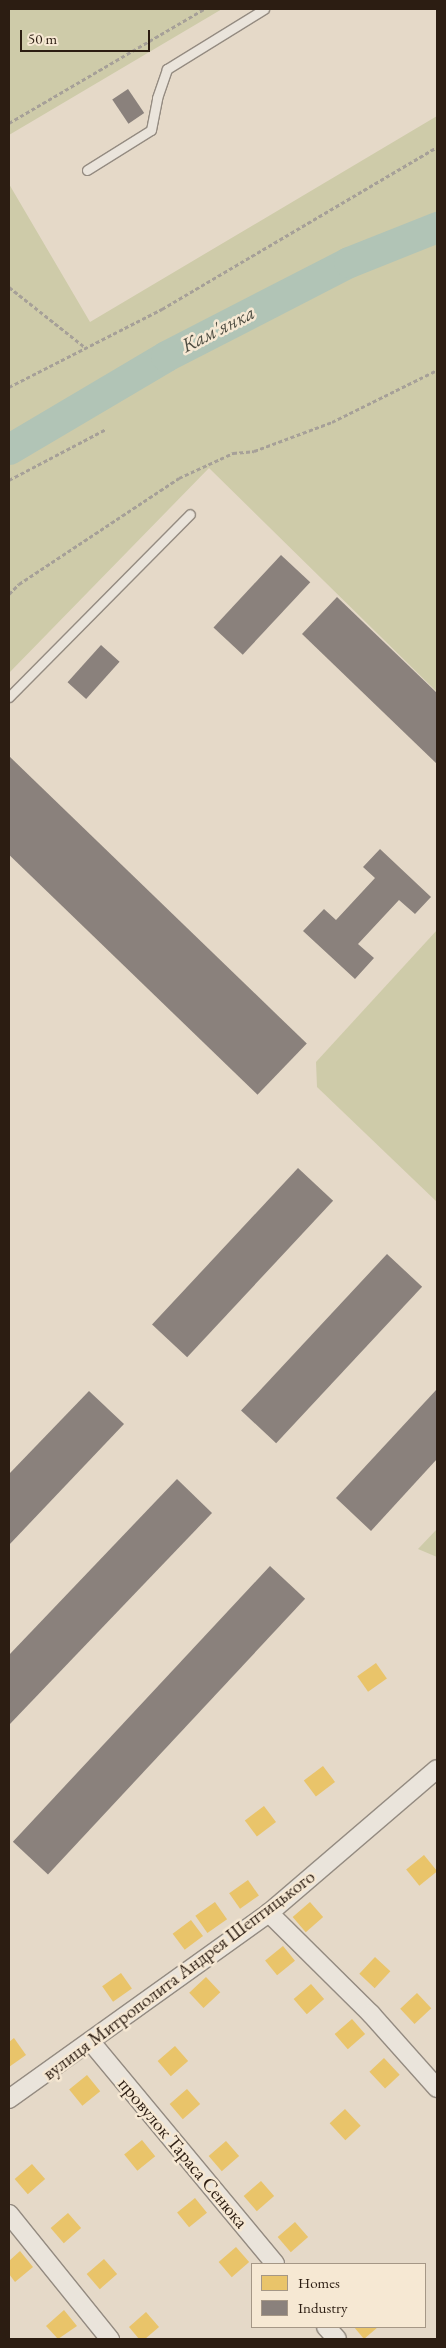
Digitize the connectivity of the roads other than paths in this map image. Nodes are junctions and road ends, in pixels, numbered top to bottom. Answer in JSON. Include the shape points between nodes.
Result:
{"nodes":[{"id":1,"x":264,"y":9,"type":"edge"},
{"id":2,"x":87,"y":170,"type":"dead end"},
{"id":3,"x":190,"y":514,"type":"dead end"},
{"id":4,"x":9,"y":697,"type":"edge"},
{"id":5,"x":437,"y":1769,"type":"edge"},
{"id":6,"x":269,"y":1913,"type":"junction"},
{"id":7,"x":91,"y":2042,"type":"junction"},
{"id":8,"x":437,"y":2088,"type":"edge"},
{"id":9,"x":9,"y":2100,"type":"edge"},
{"id":10,"x":9,"y":2214,"type":"edge"},
{"id":11,"x":274,"y":2263,"type":"edge"},
{"id":12,"x":327,"y":2328,"type":"edge"},
{"id":13,"x":110,"y":2339,"type":"edge"},
{"id":14,"x":337,"y":2339,"type":"edge"}],
"edges":[{"from":1,"to":2,"type":"lane","via":[[167,69],[151,130]]},
{"from":3,"to":4,"type":"lane"},
{"from":5,"to":6,"type":"street","name":"вулиця Митрополита Андрея Шептицького"},
{"from":6,"to":7,"type":"street","name":"вулиця Митрополита Андрея Шептицького"},
{"from":6,"to":8,"type":"street","via":[[371,2014]]},
{"from":7,"to":9,"type":"street","name":"вулиця Митрополита Андрея Шептицького"},
{"from":7,"to":11,"type":"street","name":"провулок Тараса Сенюка"},
{"from":10,"to":13,"type":"street"},
{"from":12,"to":14,"type":"street"}]}
